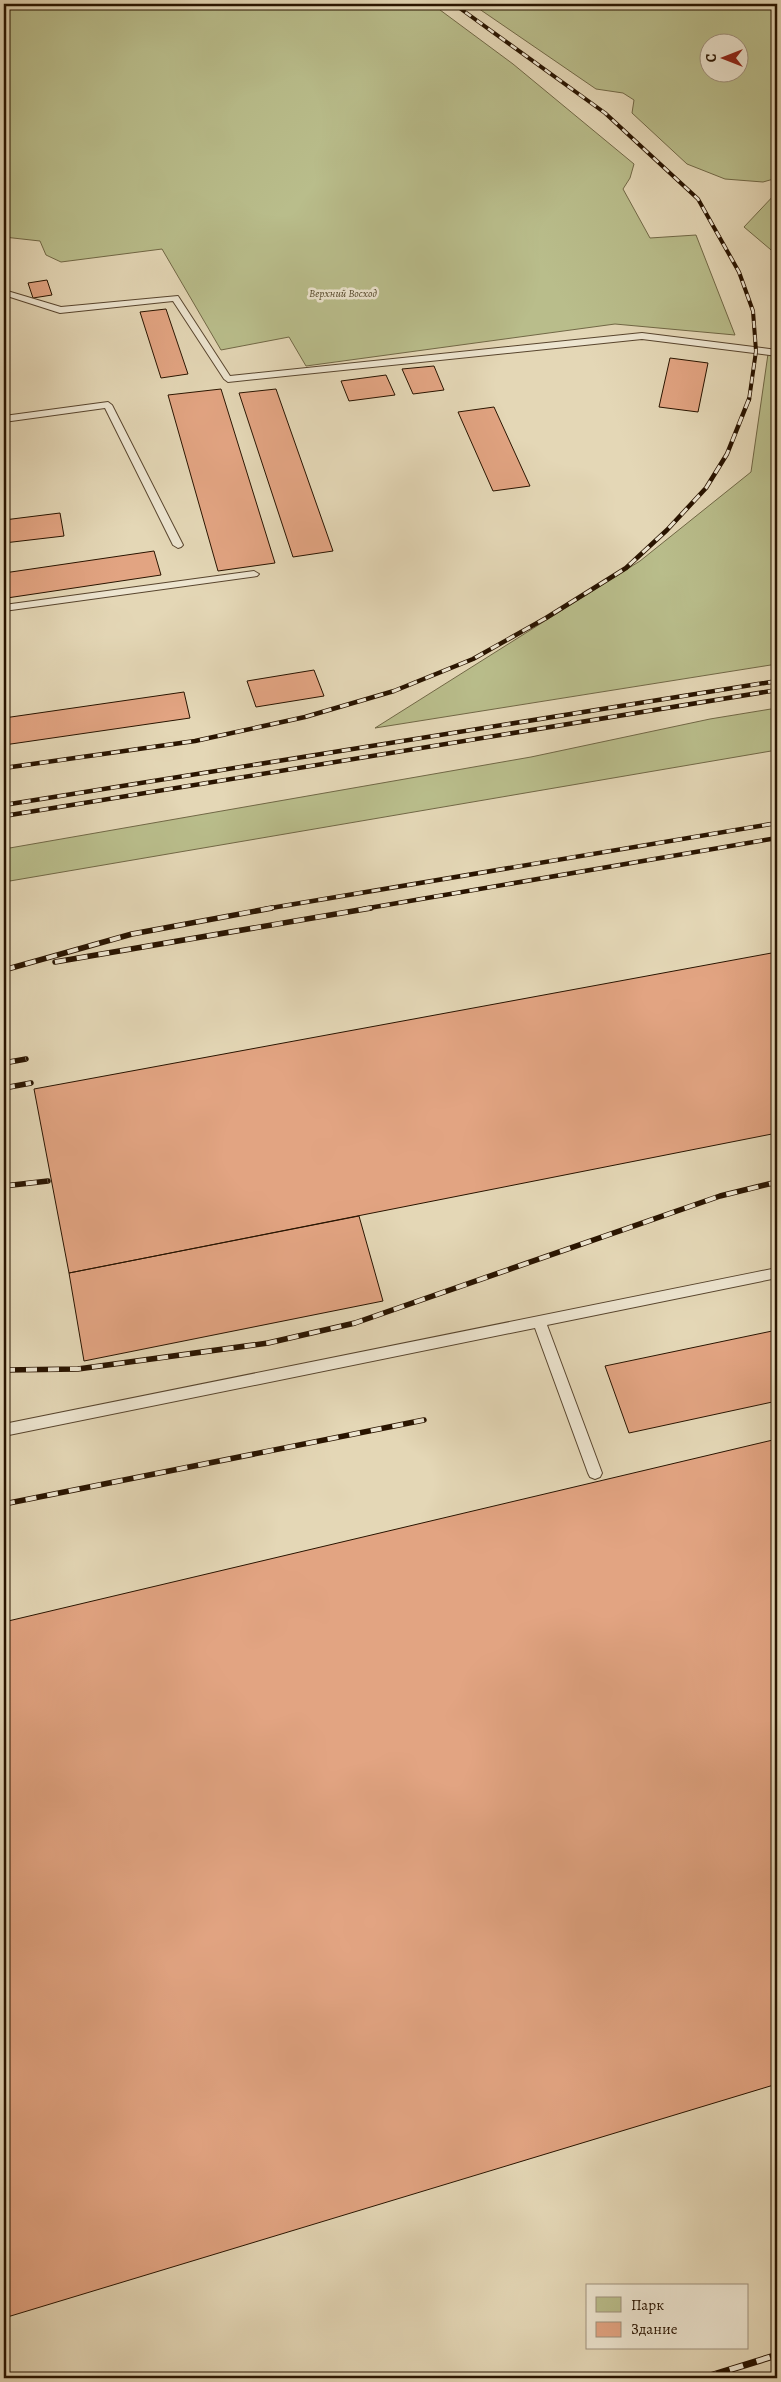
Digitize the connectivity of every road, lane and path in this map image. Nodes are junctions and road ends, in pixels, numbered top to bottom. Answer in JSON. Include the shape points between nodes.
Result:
{"nodes":[{"id":1,"x":4,"y":292,"type":"edge"},
{"id":2,"x":777,"y":353,"type":"edge"},
{"id":3,"x":4,"y":419,"type":"edge"},
{"id":4,"x":178,"y":545,"type":"dead end"},
{"id":5,"x":254,"y":574,"type":"dead end"},
{"id":6,"x":4,"y":608,"type":"edge"},
{"id":7,"x":777,"y":1273,"type":"edge"},
{"id":8,"x":539,"y":1322,"type":"junction"},
{"id":9,"x":4,"y":1430,"type":"edge"},
{"id":10,"x":595,"y":1473,"type":"dead end"}],
"edges":[{"from":1,"to":2,"type":"lane","via":[[60,310],[176,298],[228,379],[642,336]]},
{"from":3,"to":4,"type":"lane","via":[[108,405]]},
{"from":5,"to":6,"type":"lane"},
{"from":7,"to":8,"type":"lane"},
{"from":8,"to":9,"type":"lane"},
{"from":8,"to":10,"type":"lane"}]}
